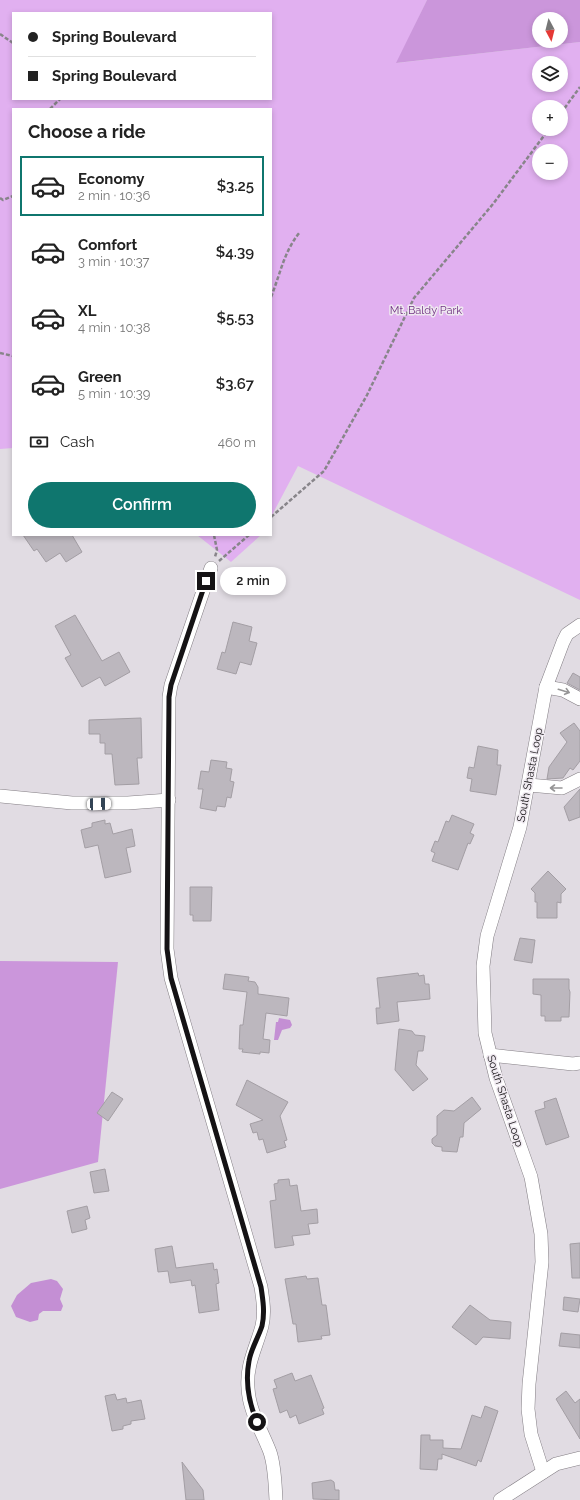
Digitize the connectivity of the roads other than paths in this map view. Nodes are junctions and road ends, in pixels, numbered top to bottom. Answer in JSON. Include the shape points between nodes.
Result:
{"nodes":[{"id":1,"x":211,"y":568,"type":"road end"},
{"id":2,"x":580,"y":625,"type":"edge"},
{"id":3,"x":546,"y":687,"type":"junction"},
{"id":4,"x":580,"y":699,"type":"edge"},
{"id":5,"x":580,"y":780,"type":"edge"},
{"id":6,"x":529,"y":785,"type":"junction"},
{"id":7,"x":0,"y":796,"type":"edge"},
{"id":8,"x":169,"y":800,"type":"junction"},
{"id":9,"x":490,"y":1055,"type":"junction"},
{"id":10,"x":580,"y":1063,"type":"edge"},
{"id":11,"x":580,"y":1458,"type":"edge"},
{"id":12,"x":542,"y":1472,"type":"junction"},
{"id":13,"x":276,"y":1500,"type":"edge"},
{"id":14,"x":500,"y":1500,"type":"edge"}],
"edges":[{"from":1,"to":8,"type":"street","via":[[171,685]]},
{"from":2,"to":3,"type":"street","name":"South Shasta Loop","via":[[567,634]]},
{"from":3,"to":4,"type":"street","one_way":true,"via":[[562,690]]},
{"from":3,"to":6,"type":"street","name":"South Shasta Loop"},
{"from":5,"to":6,"type":"street","one_way":true,"via":[[562,788]]},
{"from":6,"to":9,"type":"street","name":"South Shasta Loop","via":[[520,827],[497,899],[484,951],[483,1007]]},
{"from":7,"to":8,"type":"street","via":[[72,803]]},
{"from":8,"to":13,"type":"street","via":[[168,963],[261,1287],[264,1307],[262,1325],[249,1361],[248,1388],[252,1410],[270,1452]]},
{"from":9,"to":10,"type":"street"},
{"from":9,"to":12,"type":"street","name":"South Shasta Loop","via":[[531,1177],[541,1234],[542,1262],[528,1409]]},
{"from":11,"to":12,"type":"street","via":[[565,1461]]},
{"from":12,"to":14,"type":"street"}]}
